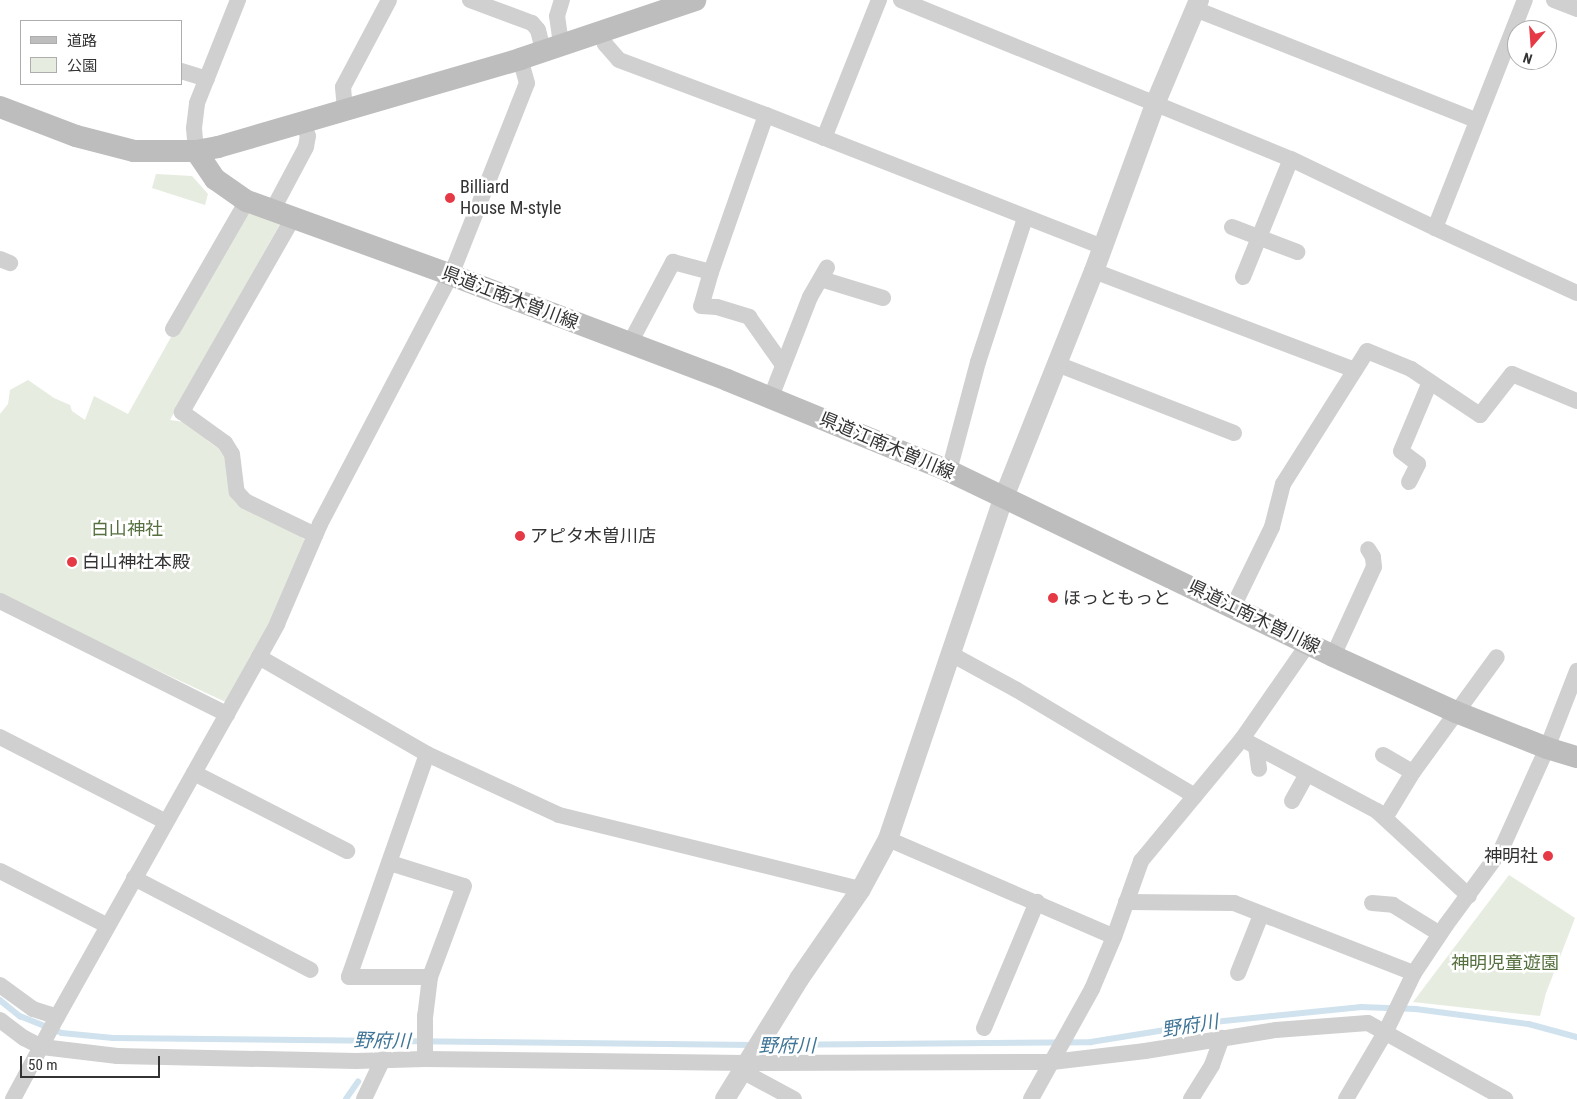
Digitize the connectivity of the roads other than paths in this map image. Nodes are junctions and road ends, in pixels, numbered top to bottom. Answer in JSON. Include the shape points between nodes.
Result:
{"nodes":[{"id":1,"x":238,"y":0,"type":"edge"},
{"id":2,"x":388,"y":0,"type":"edge"},
{"id":3,"x":470,"y":0,"type":"edge"},
{"id":4,"x":562,"y":0,"type":"edge"},
{"id":5,"x":695,"y":0,"type":"edge"},
{"id":6,"x":879,"y":0,"type":"edge"},
{"id":7,"x":901,"y":0,"type":"edge"},
{"id":8,"x":1525,"y":0,"type":"edge"},
{"id":9,"x":1554,"y":0,"type":"edge"},
{"id":10,"x":1197,"y":4,"type":"edge"},
{"id":11,"x":1577,"y":8,"type":"edge"},
{"id":12,"x":600,"y":32,"type":"junction"},
{"id":13,"x":552,"y":47,"type":"junction"},
{"id":14,"x":520,"y":58,"type":"junction"},
{"id":15,"x":182,"y":70,"type":"edge"},
{"id":16,"x":206,"y":79,"type":"junction"},
{"id":17,"x":1155,"y":104,"type":"junction"},
{"id":18,"x":0,"y":107,"type":"edge"},
{"id":19,"x":345,"y":110,"type":"junction"},
{"id":20,"x":766,"y":115,"type":"junction"},
{"id":21,"x":1476,"y":120,"type":"junction"},
{"id":22,"x":303,"y":123,"type":"junction"},
{"id":23,"x":824,"y":138,"type":"junction"},
{"id":24,"x":196,"y":151,"type":"junction"},
{"id":25,"x":1291,"y":159,"type":"junction"},
{"id":26,"x":247,"y":201,"type":"junction"},
{"id":27,"x":283,"y":215,"type":"junction"},
{"id":28,"x":1025,"y":218,"type":"junction"},
{"id":29,"x":1232,"y":227,"type":"dead end"},
{"id":30,"x":1435,"y":228,"type":"junction"},
{"id":31,"x":1259,"y":237,"type":"junction"},
{"id":32,"x":1102,"y":247,"type":"junction"},
{"id":33,"x":1297,"y":252,"type":"dead end"},
{"id":34,"x":1094,"y":271,"type":"junction"},
{"id":35,"x":711,"y":272,"type":"junction"},
{"id":36,"x":451,"y":275,"type":"junction"},
{"id":37,"x":1243,"y":277,"type":"dead end"},
{"id":38,"x":1577,"y":293,"type":"edge"},
{"id":39,"x":883,"y":298,"type":"dead end"},
{"id":40,"x":173,"y":328,"type":"dead end"},
{"id":41,"x":630,"y":343,"type":"junction"},
{"id":42,"x":1057,"y":364,"type":"junction"},
{"id":43,"x":784,"y":365,"type":"junction"},
{"id":44,"x":1355,"y":370,"type":"junction"},
{"id":45,"x":1430,"y":382,"type":"junction"},
{"id":46,"x":771,"y":398,"type":"junction"},
{"id":47,"x":1577,"y":402,"type":"edge"},
{"id":48,"x":1234,"y":433,"type":"dead end"},
{"id":49,"x":949,"y":471,"type":"junction"},
{"id":50,"x":1409,"y":482,"type":"dead end"},
{"id":51,"x":1004,"y":496,"type":"junction"},
{"id":52,"x":315,"y":535,"type":"junction"},
{"id":53,"x":1368,"y":549,"type":"dead end"},
{"id":54,"x":0,"y":600,"type":"edge"},
{"id":55,"x":1233,"y":607,"type":"junction"},
{"id":56,"x":1308,"y":644,"type":"junction"},
{"id":57,"x":951,"y":654,"type":"junction"},
{"id":58,"x":1333,"y":656,"type":"junction"},
{"id":59,"x":1497,"y":656,"type":"dead end"},
{"id":60,"x":259,"y":658,"type":"junction"},
{"id":61,"x":1577,"y":671,"type":"edge"},
{"id":62,"x":1456,"y":712,"type":"junction"},
{"id":63,"x":226,"y":714,"type":"junction"},
{"id":64,"x":0,"y":737,"type":"edge"},
{"id":65,"x":1249,"y":743,"type":"junction"},
{"id":66,"x":1547,"y":748,"type":"junction"},
{"id":67,"x":427,"y":754,"type":"junction"},
{"id":68,"x":1383,"y":754,"type":"dead end"},
{"id":69,"x":1577,"y":757,"type":"edge"},
{"id":70,"x":1259,"y":769,"type":"dead end"},
{"id":71,"x":1413,"y":772,"type":"junction"},
{"id":72,"x":194,"y":773,"type":"junction"},
{"id":73,"x":1308,"y":774,"type":"junction"},
{"id":74,"x":1195,"y":796,"type":"junction"},
{"id":75,"x":1292,"y":801,"type":"dead end"},
{"id":76,"x":1385,"y":818,"type":"junction"},
{"id":77,"x":166,"y":822,"type":"junction"},
{"id":78,"x":888,"y":839,"type":"junction"},
{"id":79,"x":347,"y":851,"type":"dead end"},
{"id":80,"x":390,"y":863,"type":"junction"},
{"id":81,"x":0,"y":871,"type":"edge"},
{"id":82,"x":134,"y":878,"type":"junction"},
{"id":83,"x":861,"y":889,"type":"junction"},
{"id":84,"x":1469,"y":896,"type":"junction"},
{"id":85,"x":1038,"y":902,"type":"junction"},
{"id":86,"x":1126,"y":902,"type":"junction"},
{"id":87,"x":1372,"y":903,"type":"dead end"},
{"id":88,"x":1261,"y":915,"type":"junction"},
{"id":89,"x":108,"y":926,"type":"junction"},
{"id":90,"x":1440,"y":934,"type":"junction"},
{"id":91,"x":1114,"y":937,"type":"junction"},
{"id":92,"x":311,"y":970,"type":"dead end"},
{"id":93,"x":1238,"y":973,"type":"dead end"},
{"id":94,"x":1414,"y":973,"type":"junction"},
{"id":95,"x":430,"y":977,"type":"junction"},
{"id":96,"x":0,"y":985,"type":"edge"},
{"id":97,"x":55,"y":1019,"type":"junction"},
{"id":98,"x":0,"y":1020,"type":"edge"},
{"id":99,"x":1389,"y":1026,"type":"junction"},
{"id":100,"x":984,"y":1028,"type":"dead end"},
{"id":101,"x":1222,"y":1038,"type":"junction"},
{"id":102,"x":44,"y":1042,"type":"junction"},
{"id":103,"x":425,"y":1054,"type":"junction"},
{"id":104,"x":1054,"y":1058,"type":"junction"},
{"id":105,"x":383,"y":1059,"type":"junction"},
{"id":106,"x":746,"y":1064,"type":"junction"},
{"id":107,"x":13,"y":1099,"type":"edge"},
{"id":108,"x":364,"y":1099,"type":"edge"},
{"id":109,"x":725,"y":1099,"type":"edge"},
{"id":110,"x":794,"y":1099,"type":"edge"},
{"id":111,"x":1031,"y":1099,"type":"edge"},
{"id":112,"x":1191,"y":1099,"type":"edge"},
{"id":113,"x":1346,"y":1099,"type":"edge"},
{"id":114,"x":1505,"y":1099,"type":"edge"}],
"edges":[{"from":1,"to":16,"type":"street"},
{"from":2,"to":19,"type":"street","via":[[343,87]]},
{"from":3,"to":13,"type":"street","via":[[532,23]]},
{"from":4,"to":13,"type":"street"},
{"from":5,"to":12,"type":"main road"},
{"from":6,"to":23,"type":"street"},
{"from":7,"to":17,"type":"street"},
{"from":8,"to":21,"type":"street"},
{"from":9,"to":11,"type":"street"},
{"from":10,"to":17,"type":"street"},
{"from":10,"to":21,"type":"street"},
{"from":12,"to":13,"type":"main road"},
{"from":12,"to":20,"type":"street","via":[[605,44],[619,60]]},
{"from":13,"to":14,"type":"main road"},
{"from":14,"to":19,"type":"main road"},
{"from":14,"to":36,"type":"street","via":[[527,83]]},
{"from":15,"to":16,"type":"street"},
{"from":16,"to":24,"type":"street","via":[[197,103]]},
{"from":17,"to":25,"type":"street"},
{"from":17,"to":32,"type":"street"},
{"from":18,"to":24,"type":"main road","via":[[76,136],[134,151]]},
{"from":19,"to":22,"type":"main road"},
{"from":20,"to":23,"type":"street"},
{"from":20,"to":35,"type":"street"},
{"from":21,"to":30,"type":"street"},
{"from":22,"to":24,"type":"main road"},
{"from":22,"to":27,"type":"street","via":[[308,136],[306,147]]},
{"from":23,"to":28,"type":"street"},
{"from":24,"to":26,"type":"main road","name":"県道江南木曽川線","via":[[215,178]]},
{"from":25,"to":30,"type":"street"},
{"from":25,"to":31,"type":"street"},
{"from":26,"to":27,"type":"main road","name":"県道江南木曽川線"},
{"from":26,"to":40,"type":"street"},
{"from":27,"to":36,"type":"main road","name":"県道江南木曽川線"},
{"from":27,"to":52,"type":"street","via":[[182,412],[225,443],[232,454],[237,492],[245,501]]},
{"from":28,"to":32,"type":"street"},
{"from":28,"to":49,"type":"street","via":[[978,362]]},
{"from":29,"to":31,"type":"street"},
{"from":30,"to":38,"type":"street"},
{"from":31,"to":33,"type":"street"},
{"from":31,"to":37,"type":"street"},
{"from":32,"to":34,"type":"street"},
{"from":34,"to":42,"type":"street"},
{"from":34,"to":44,"type":"street"},
{"from":35,"to":41,"type":"street","via":[[673,262]]},
{"from":35,"to":43,"type":"street","via":[[701,306],[717,307],[749,317]]},
{"from":36,"to":41,"type":"main road","name":"県道江南木曽川線"},
{"from":36,"to":52,"type":"street"},
{"from":39,"to":43,"type":"street","via":[[824,273],[810,298]]},
{"from":41,"to":46,"type":"main road","name":"県道江南木曽川線"},
{"from":42,"to":48,"type":"street"},
{"from":42,"to":51,"type":"street"},
{"from":43,"to":46,"type":"street"},
{"from":44,"to":45,"type":"street","via":[[1367,351],[1411,369]]},
{"from":44,"to":55,"type":"street","via":[[1283,484],[1272,527]]},
{"from":45,"to":47,"type":"street","via":[[1480,416],[1512,374]]},
{"from":45,"to":50,"type":"street","via":[[1401,451],[1418,464]]},
{"from":46,"to":49,"type":"main road","name":"県道江南木曽川線"},
{"from":49,"to":51,"type":"main road","name":"県道江南木曽川線"},
{"from":51,"to":55,"type":"main road","name":"県道江南木曽川線"},
{"from":51,"to":57,"type":"street"},
{"from":52,"to":60,"type":"street"},
{"from":53,"to":58,"type":"street","via":[[1374,557],[1374,567]]},
{"from":54,"to":63,"type":"street"},
{"from":55,"to":56,"type":"main road","name":"県道江南木曽川線"},
{"from":56,"to":58,"type":"main road","name":"県道江南木曽川線"},
{"from":56,"to":65,"type":"street"},
{"from":57,"to":74,"type":"street"},
{"from":57,"to":78,"type":"street"},
{"from":58,"to":62,"type":"main road","name":"県道江南木曽川線"},
{"from":59,"to":62,"type":"street"},
{"from":60,"to":63,"type":"street"},
{"from":60,"to":67,"type":"street"},
{"from":61,"to":66,"type":"street"},
{"from":62,"to":66,"type":"main road","name":"県道江南木曽川線"},
{"from":62,"to":71,"type":"street"},
{"from":63,"to":72,"type":"street"},
{"from":64,"to":77,"type":"street"},
{"from":65,"to":70,"type":"street"},
{"from":65,"to":73,"type":"street"},
{"from":65,"to":74,"type":"street"},
{"from":66,"to":69,"type":"main road","name":"県道江南木曽川線"},
{"from":66,"to":84,"type":"street","via":[[1502,850]]},
{"from":67,"to":80,"type":"street"},
{"from":67,"to":83,"type":"street","via":[[559,815]]},
{"from":68,"to":71,"type":"street"},
{"from":71,"to":76,"type":"street"},
{"from":72,"to":77,"type":"street"},
{"from":72,"to":79,"type":"street"},
{"from":73,"to":75,"type":"street"},
{"from":73,"to":76,"type":"street"},
{"from":74,"to":86,"type":"street","via":[[1141,861]]},
{"from":76,"to":84,"type":"street"},
{"from":77,"to":82,"type":"street"},
{"from":78,"to":83,"type":"street"},
{"from":78,"to":85,"type":"street"},
{"from":80,"to":95,"type":"street","via":[[464,886]]},
{"from":80,"to":95,"type":"street","via":[[349,977]]},
{"from":81,"to":89,"type":"street"},
{"from":82,"to":89,"type":"street"},
{"from":82,"to":92,"type":"street"},
{"from":83,"to":106,"type":"street"},
{"from":84,"to":90,"type":"street"},
{"from":85,"to":91,"type":"street"},
{"from":85,"to":100,"type":"street"},
{"from":86,"to":88,"type":"street","via":[[1234,903]]},
{"from":86,"to":91,"type":"street"},
{"from":87,"to":90,"type":"street","via":[[1393,905]]},
{"from":88,"to":93,"type":"street"},
{"from":88,"to":94,"type":"street"},
{"from":89,"to":97,"type":"street"},
{"from":90,"to":94,"type":"street"},
{"from":91,"to":104,"type":"street","via":[[1092,989]]},
{"from":94,"to":99,"type":"street"},
{"from":95,"to":103,"type":"street"},
{"from":96,"to":97,"type":"street","via":[[34,1009]]},
{"from":97,"to":102,"type":"street"},
{"from":98,"to":102,"type":"street","via":[[24,1038]]},
{"from":99,"to":101,"type":"street","via":[[1368,1023]]},
{"from":99,"to":113,"type":"street"},
{"from":99,"to":114,"type":"street"},
{"from":101,"to":104,"type":"street"},
{"from":101,"to":112,"type":"street","via":[[1212,1065]]},
{"from":102,"to":105,"type":"street","via":[[117,1056]]},
{"from":102,"to":107,"type":"street"},
{"from":103,"to":105,"type":"street"},
{"from":103,"to":106,"type":"street"},
{"from":104,"to":106,"type":"street"},
{"from":104,"to":111,"type":"street"},
{"from":105,"to":108,"type":"street"},
{"from":106,"to":109,"type":"street"},
{"from":106,"to":110,"type":"street"}]}
